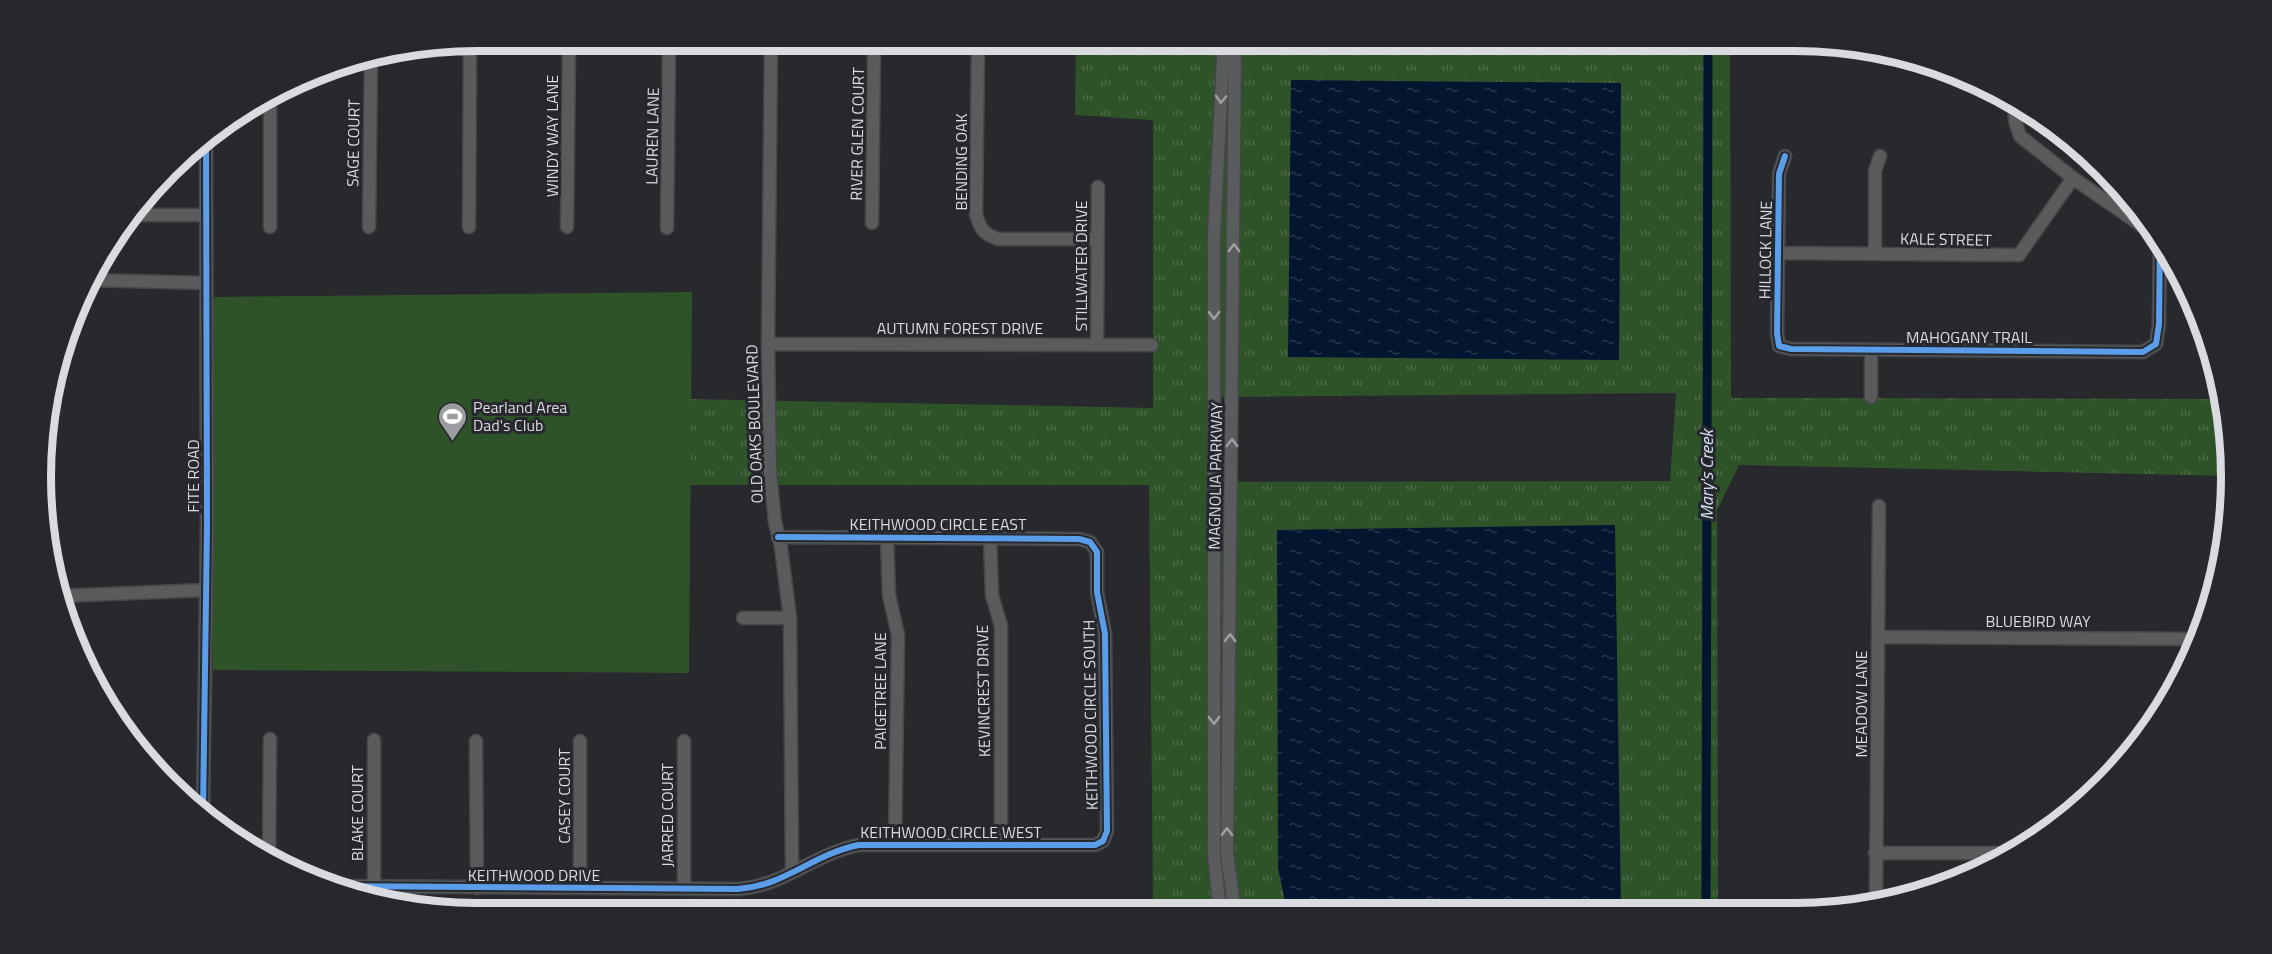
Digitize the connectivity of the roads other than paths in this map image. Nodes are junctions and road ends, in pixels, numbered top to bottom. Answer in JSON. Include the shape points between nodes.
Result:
{"nodes":[{"id":1,"x":470,"y":51,"type":"edge"},
{"id":2,"x":569,"y":51,"type":"edge"},
{"id":3,"x":669,"y":51,"type":"edge"},
{"id":4,"x":771,"y":51,"type":"edge"},
{"id":5,"x":874,"y":51,"type":"edge"},
{"id":6,"x":978,"y":51,"type":"edge"},
{"id":7,"x":1223,"y":51,"type":"edge"},
{"id":8,"x":1235,"y":51,"type":"edge"},
{"id":9,"x":370,"y":65,"type":"edge"},
{"id":10,"x":270,"y":105,"type":"edge"},
{"id":11,"x":2015,"y":112,"type":"edge"},
{"id":12,"x":206,"y":149,"type":"edge"},
{"id":13,"x":1785,"y":156,"type":"dead end"},
{"id":14,"x":1880,"y":156,"type":"dead end"},
{"id":15,"x":2073,"y":178,"type":"junction"},
{"id":16,"x":1098,"y":187,"type":"dead end"},
{"id":17,"x":141,"y":215,"type":"edge"},
{"id":18,"x":206,"y":215,"type":"junction"},
{"id":19,"x":2135,"y":221,"type":"edge"},
{"id":20,"x":872,"y":223,"type":"dead end"},
{"id":21,"x":270,"y":227,"type":"dead end"},
{"id":22,"x":369,"y":227,"type":"dead end"},
{"id":23,"x":469,"y":227,"type":"dead end"},
{"id":24,"x":567,"y":227,"type":"dead end"},
{"id":25,"x":667,"y":228,"type":"dead end"},
{"id":26,"x":1097,"y":238,"type":"junction"},
{"id":27,"x":1778,"y":253,"type":"junction"},
{"id":28,"x":1875,"y":254,"type":"junction"},
{"id":29,"x":2160,"y":257,"type":"edge"},
{"id":30,"x":100,"y":280,"type":"edge"},
{"id":31,"x":206,"y":283,"type":"junction"},
{"id":32,"x":768,"y":344,"type":"junction"},
{"id":33,"x":1097,"y":344,"type":"junction"},
{"id":34,"x":1214,"y":344,"type":"junction"},
{"id":35,"x":1152,"y":345,"type":"dead end"},
{"id":36,"x":1233,"y":345,"type":"junction"},
{"id":37,"x":1779,"y":345,"type":"joint"},
{"id":38,"x":1871,"y":350,"type":"junction"},
{"id":39,"x":1871,"y":397,"type":"dead end"},
{"id":40,"x":1214,"y":502,"type":"junction"},
{"id":41,"x":1231,"y":502,"type":"junction"},
{"id":42,"x":1879,"y":506,"type":"dead end"},
{"id":43,"x":778,"y":537,"type":"junction"},
{"id":44,"x":887,"y":538,"type":"junction"},
{"id":45,"x":990,"y":538,"type":"junction"},
{"id":46,"x":1095,"y":548,"type":"joint"},
{"id":47,"x":206,"y":590,"type":"junction"},
{"id":48,"x":69,"y":596,"type":"edge"},
{"id":49,"x":743,"y":618,"type":"dead end"},
{"id":50,"x":790,"y":618,"type":"junction"},
{"id":51,"x":1878,"y":637,"type":"junction"},
{"id":52,"x":2189,"y":639,"type":"edge"},
{"id":53,"x":270,"y":739,"type":"dead end"},
{"id":54,"x":374,"y":740,"type":"dead end"},
{"id":55,"x":476,"y":741,"type":"dead end"},
{"id":56,"x":580,"y":741,"type":"dead end"},
{"id":57,"x":684,"y":741,"type":"dead end"},
{"id":58,"x":203,"y":803,"type":"edge"},
{"id":59,"x":1101,"y":843,"type":"joint"},
{"id":60,"x":896,"y":844,"type":"junction"},
{"id":61,"x":1001,"y":845,"type":"junction"},
{"id":62,"x":269,"y":849,"type":"edge"},
{"id":63,"x":1875,"y":853,"type":"junction"},
{"id":64,"x":1995,"y":853,"type":"edge"},
{"id":65,"x":1229,"y":869,"type":"junction"},
{"id":66,"x":1215,"y":871,"type":"junction"},
{"id":67,"x":792,"y":872,"type":"junction"},
{"id":68,"x":363,"y":887,"type":"edge"},
{"id":69,"x":374,"y":887,"type":"junction"},
{"id":70,"x":477,"y":888,"type":"junction"},
{"id":71,"x":580,"y":888,"type":"junction"},
{"id":72,"x":684,"y":889,"type":"junction"},
{"id":73,"x":738,"y":889,"type":"joint"},
{"id":74,"x":1876,"y":895,"type":"edge"},
{"id":75,"x":1219,"y":903,"type":"edge"},
{"id":76,"x":1234,"y":903,"type":"edge"}],
"edges":[{"from":1,"to":23,"type":"street"},
{"from":2,"to":24,"type":"street","name":"WINDY WAY LANE"},
{"from":3,"to":25,"type":"street","name":"LAUREN LANE"},
{"from":4,"to":32,"type":"street","name":"OLD OAKS BOULEVARD"},
{"from":5,"to":20,"type":"street","name":"RIVER GLEN COURT"},
{"from":6,"to":26,"type":"street","name":"BENDING OAK","via":[[979,227],[998,239]]},
{"from":7,"to":34,"type":"street","name":"MAGNOLIA PARKWAY","one_way":true,"via":[[1214,235]]},
{"from":36,"to":8,"type":"street","name":"MAGNOLIA PARKWAY","one_way":true},
{"from":9,"to":22,"type":"street","name":"SAGE COURT"},
{"from":10,"to":21,"type":"street"},
{"from":11,"to":15,"type":"street","via":[[2020,136]]},
{"from":12,"to":18,"type":"street","name":"FITE ROAD"},
{"from":13,"to":27,"type":"street","name":"HILLOCK LANE","via":[[1779,174]]},
{"from":14,"to":28,"type":"street","via":[[1875,171]]},
{"from":15,"to":19,"type":"street"},
{"from":15,"to":28,"type":"street","name":"KALE STREET","via":[[2019,255]]},
{"from":16,"to":26,"type":"street","name":"STILLWATER DRIVE"},
{"from":17,"to":18,"type":"street"},
{"from":18,"to":31,"type":"street","name":"FITE ROAD"},
{"from":26,"to":33,"type":"street","name":"STILLWATER DRIVE"},
{"from":27,"to":28,"type":"street","name":"KALE STREET"},
{"from":27,"to":37,"type":"street","name":"HILLOCK LANE"},
{"from":29,"to":38,"type":"street","name":"MAHOGANY TRAIL","via":[[2156,344],[2143,352]]},
{"from":30,"to":31,"type":"street"},
{"from":31,"to":47,"type":"street","name":"FITE ROAD"},
{"from":32,"to":33,"type":"street","name":"AUTUMN FOREST DRIVE"},
{"from":32,"to":43,"type":"street","name":"OLD OAKS BOULEVARD","via":[[771,495]]},
{"from":33,"to":35,"type":"street","name":"AUTUMN FOREST DRIVE"},
{"from":34,"to":36,"type":"street"},
{"from":34,"to":40,"type":"street","name":"MAGNOLIA PARKWAY"},
{"from":41,"to":36,"type":"street","name":"MAGNOLIA PARKWAY","one_way":true},
{"from":37,"to":38,"type":"street","name":"MAHOGANY TRAIL","via":[[1791,349]]},
{"from":38,"to":39,"type":"street"},
{"from":40,"to":41,"type":"street"},
{"from":40,"to":66,"type":"street","name":"MAGNOLIA PARKWAY","one_way":true},
{"from":65,"to":41,"type":"street","name":"MAGNOLIA PARKWAY","one_way":true},
{"from":42,"to":51,"type":"street","name":"MEADOW LANE"},
{"from":43,"to":44,"type":"street","name":"KEITHWOOD CIRCLE EAST"},
{"from":43,"to":50,"type":"street","name":"OLD OAKS BOULEVARD"},
{"from":44,"to":45,"type":"street","name":"KEITHWOOD CIRCLE EAST"},
{"from":44,"to":60,"type":"street","name":"PAIGETREE LANE","via":[[889,595],[898,635]]},
{"from":45,"to":46,"type":"street","name":"KEITHWOOD CIRCLE EAST","via":[[1079,539]]},
{"from":45,"to":61,"type":"street","name":"KEVINCREST DRIVE","via":[[992,595],[1001,626]]},
{"from":46,"to":59,"type":"street","name":"KEITHWOOD CIRCLE SOUTH","via":[[1097,592],[1105,634],[1107,831]]},
{"from":47,"to":48,"type":"street"},
{"from":47,"to":58,"type":"street","name":"FITE ROAD"},
{"from":49,"to":50,"type":"street"},
{"from":50,"to":67,"type":"street","name":"OLD OAKS BOULEVARD"},
{"from":51,"to":52,"type":"street","name":"BLUEBIRD WAY"},
{"from":51,"to":63,"type":"street","name":"MEADOW LANE"},
{"from":53,"to":62,"type":"street"},
{"from":54,"to":69,"type":"street","name":"BLAKE COURT"},
{"from":55,"to":70,"type":"street"},
{"from":56,"to":71,"type":"street","name":"CASEY COURT"},
{"from":57,"to":72,"type":"street","name":"JARRED COURT"},
{"from":59,"to":61,"type":"street","name":"KEITHWOOD CIRCLE WEST"},
{"from":60,"to":61,"type":"street","name":"KEITHWOOD CIRCLE WEST"},
{"from":60,"to":67,"type":"street","name":"KEITHWOOD CIRCLE WEST","via":[[843,848]]},
{"from":63,"to":64,"type":"street"},
{"from":63,"to":74,"type":"street","name":"MEADOW LANE"},
{"from":65,"to":66,"type":"street"},
{"from":65,"to":76,"type":"street","name":"MAGNOLIA PARKWAY"},
{"from":66,"to":75,"type":"street","name":"MAGNOLIA PARKWAY"},
{"from":67,"to":73,"type":"street","name":"KEITHWOOD CIRCLE WEST","via":[[766,885]]},
{"from":68,"to":69,"type":"street","name":"KEITHWOOD DRIVE"},
{"from":69,"to":70,"type":"street","name":"KEITHWOOD DRIVE"},
{"from":70,"to":71,"type":"street","name":"KEITHWOOD DRIVE"},
{"from":71,"to":72,"type":"street","name":"KEITHWOOD DRIVE"},
{"from":72,"to":73,"type":"street","name":"KEITHWOOD DRIVE"}]}
